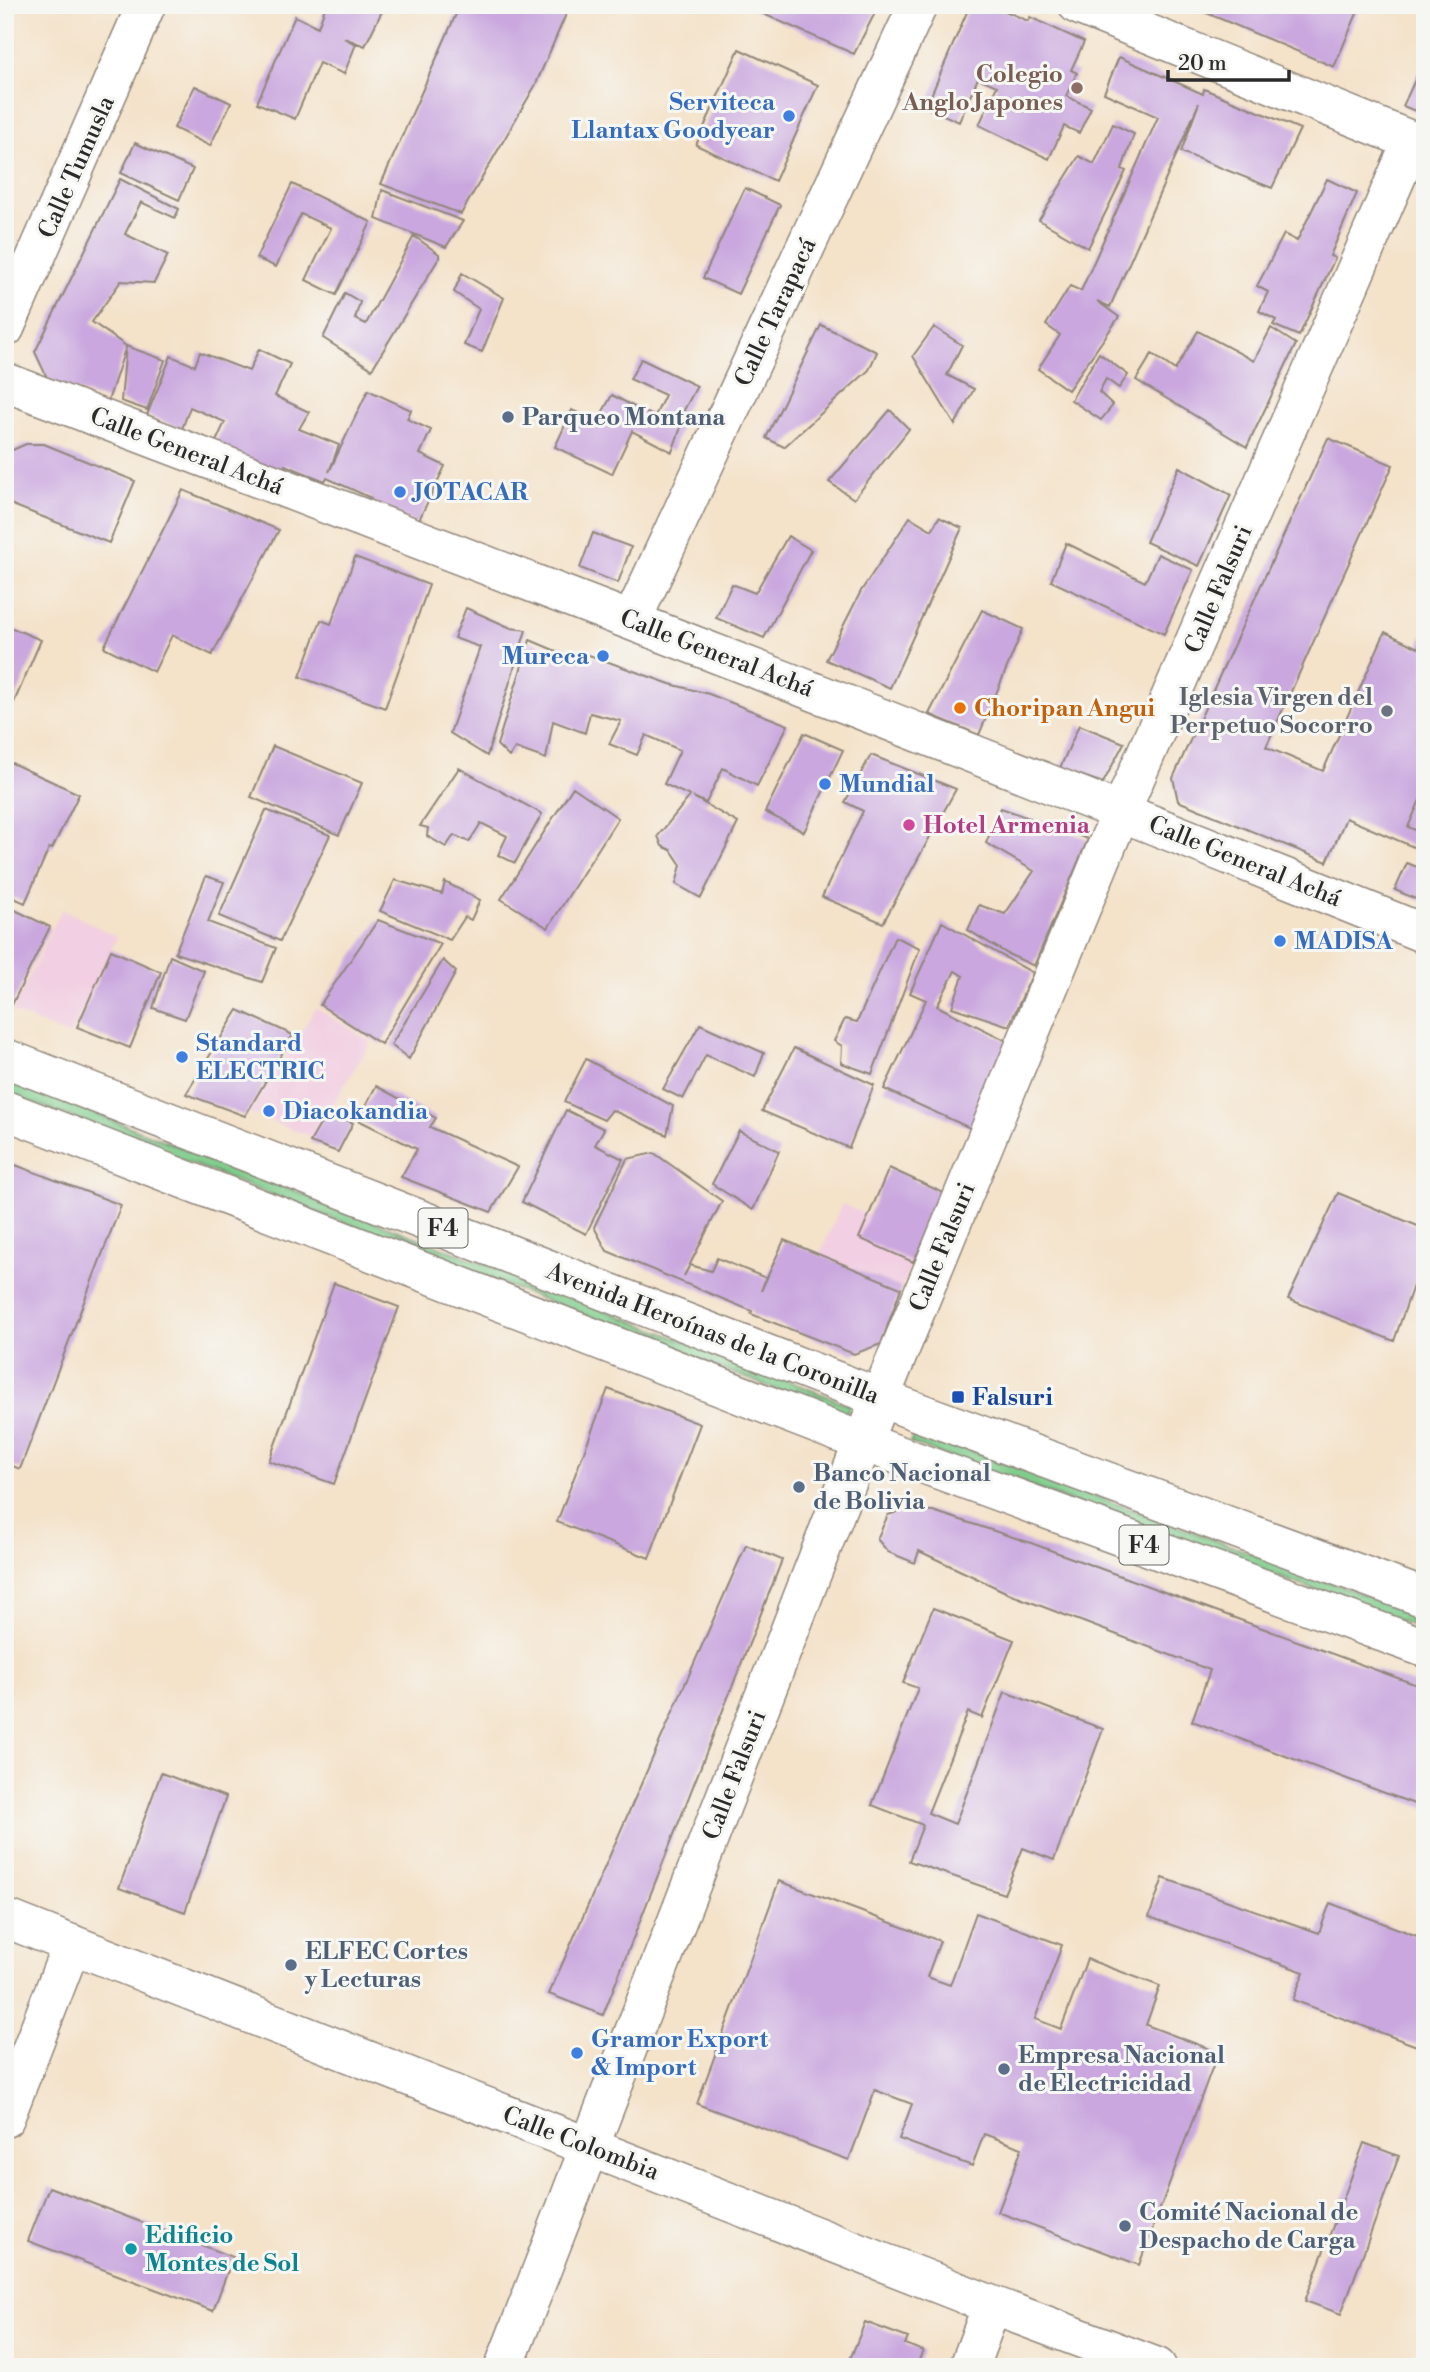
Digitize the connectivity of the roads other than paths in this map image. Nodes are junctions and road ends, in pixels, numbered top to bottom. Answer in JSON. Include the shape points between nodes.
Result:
{"nodes":[{"id":1,"x":146,"y":5,"type":"edge"},
{"id":2,"x":918,"y":5,"type":"edge"},
{"id":3,"x":1077,"y":5,"type":"edge"},
{"id":4,"x":1418,"y":143,"type":"edge"},
{"id":5,"x":5,"y":328,"type":"edge"},
{"id":6,"x":5,"y":382,"type":"edge"},
{"id":7,"x":632,"y":620,"type":"junction"},
{"id":8,"x":1121,"y":811,"type":"junction"},
{"id":9,"x":1425,"y":934,"type":"edge"},
{"id":10,"x":5,"y":1058,"type":"edge"},
{"id":11,"x":5,"y":1110,"type":"edge"},
{"id":12,"x":880,"y":1398,"type":"junction"},
{"id":13,"x":863,"y":1442,"type":"junction"},
{"id":14,"x":1425,"y":1598,"type":"edge"},
{"id":15,"x":1425,"y":1648,"type":"edge"},
{"id":16,"x":5,"y":1918,"type":"edge"},
{"id":17,"x":72,"y":1944,"type":"junction"},
{"id":18,"x":5,"y":2118,"type":"edge"},
{"id":19,"x":589,"y":2146,"type":"junction"},
{"id":20,"x":992,"y":2305,"type":"junction"},
{"id":21,"x":504,"y":2367,"type":"edge"},
{"id":22,"x":969,"y":2367,"type":"edge"},
{"id":23,"x":1157,"y":2367,"type":"edge"}],
"edges":[{"from":1,"to":5,"type":"street","name":"Calle Tumusla"},
{"from":2,"to":7,"type":"street","name":"Calle Tarapacá"},
{"from":3,"to":4,"type":"street"},
{"from":4,"to":8,"type":"street","name":"Calle Falsuri"},
{"from":6,"to":7,"type":"street","name":"Calle General Achá"},
{"from":7,"to":8,"type":"street","name":"Calle General Achá"},
{"from":8,"to":9,"type":"street","name":"Calle General Achá"},
{"from":8,"to":12,"type":"street","name":"Calle Falsuri"},
{"from":10,"to":12,"type":"street","name":"Avenida Heroínas de la Coronilla","number":"F4"},
{"from":11,"to":13,"type":"street","name":"Avenida Heroínas de la Coronilla","number":"F4"},
{"from":12,"to":13,"type":"street","name":"Calle Falsuri"},
{"from":12,"to":14,"type":"street","name":"Avenida Heroínas de la Coronilla","number":"F4"},
{"from":13,"to":15,"type":"street","name":"Avenida Heroínas de la Coronilla","number":"F4"},
{"from":13,"to":19,"type":"street","name":"Calle Falsuri"},
{"from":16,"to":17,"type":"street","name":"Calle Colombia"},
{"from":17,"to":18,"type":"street"},
{"from":17,"to":19,"type":"street","name":"Calle Colombia"},
{"from":19,"to":20,"type":"street","name":"Calle Colombia"},
{"from":19,"to":21,"type":"street","name":"Calle Falsuri"},
{"from":20,"to":22,"type":"street"},
{"from":20,"to":23,"type":"street","name":"Calle Colombia"}]}
